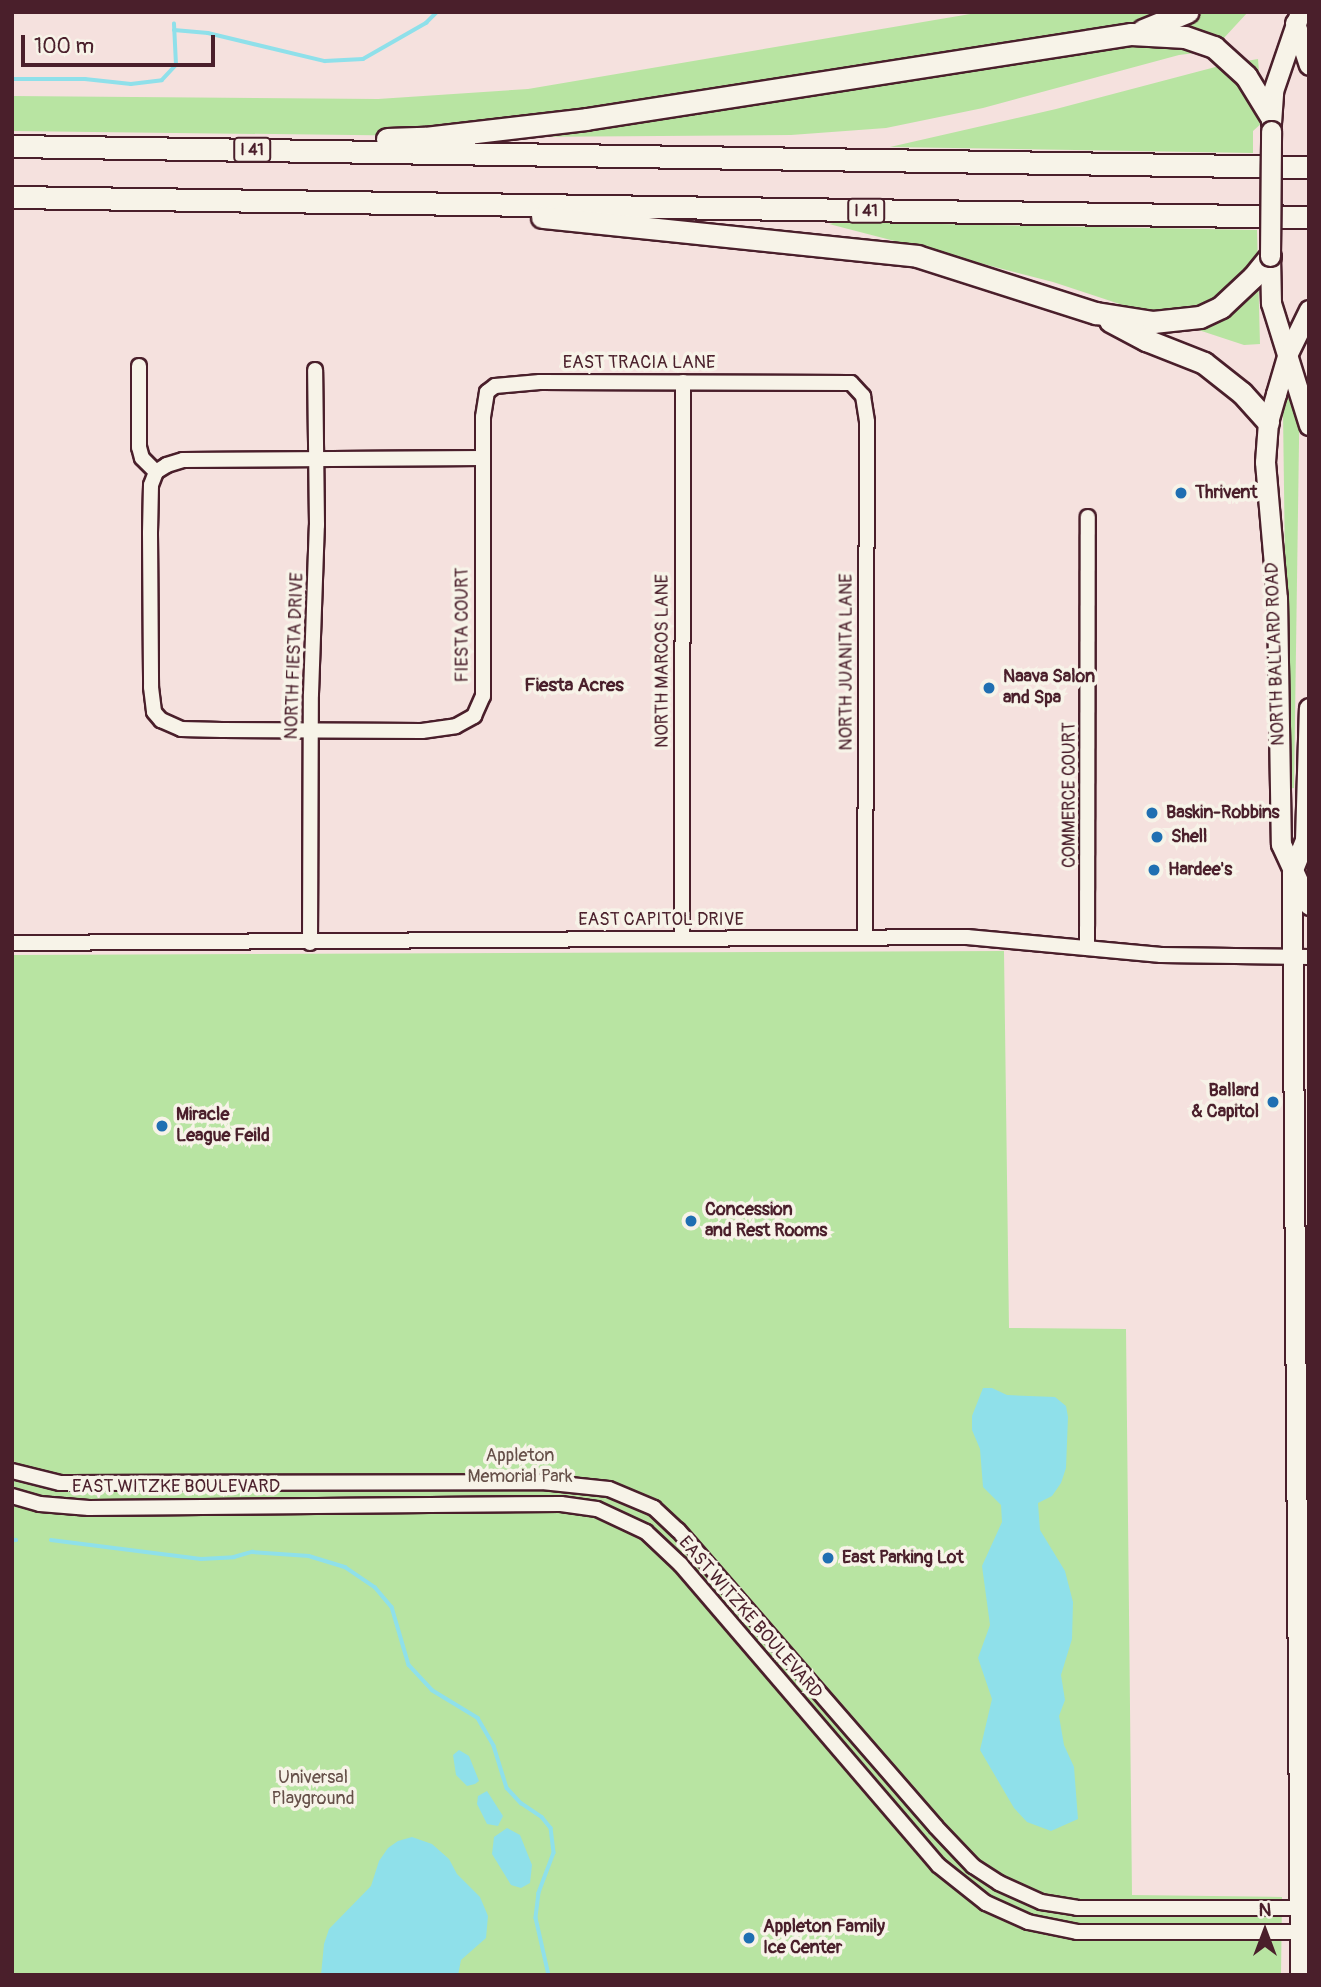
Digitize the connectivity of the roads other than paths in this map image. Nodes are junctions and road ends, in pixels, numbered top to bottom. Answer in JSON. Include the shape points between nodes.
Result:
{"nodes":[{"id":1,"x":1187,"y":12,"type":"edge"},
{"id":2,"x":1295,"y":16,"type":"edge"},
{"id":3,"x":1131,"y":34,"type":"junction"},
{"id":4,"x":1309,"y":65,"type":"edge"},
{"id":5,"x":1271,"y":123,"type":"junction"},
{"id":6,"x":12,"y":146,"type":"edge"},
{"id":7,"x":261,"y":150,"type":"junction"},
{"id":8,"x":1309,"y":167,"type":"edge"},
{"id":9,"x":12,"y":197,"type":"edge"},
{"id":10,"x":422,"y":203,"type":"junction"},
{"id":11,"x":1309,"y":217,"type":"edge"},
{"id":12,"x":1270,"y":256,"type":"junction"},
{"id":13,"x":1309,"y":310,"type":"edge"},
{"id":14,"x":1096,"y":313,"type":"junction"},
{"id":15,"x":1289,"y":353,"type":"junction"},
{"id":16,"x":139,"y":366,"type":"dead end"},
{"id":17,"x":315,"y":370,"type":"dead end"},
{"id":18,"x":683,"y":382,"type":"junction"},
{"id":19,"x":859,"y":388,"type":"joint"},
{"id":20,"x":1268,"y":422,"type":"junction"},
{"id":21,"x":1309,"y":425,"type":"edge"},
{"id":22,"x":482,"y":458,"type":"junction"},
{"id":23,"x":316,"y":459,"type":"junction"},
{"id":24,"x":156,"y":472,"type":"junction"},
{"id":25,"x":1088,"y":517,"type":"dead end"},
{"id":26,"x":1309,"y":708,"type":"edge"},
{"id":27,"x":312,"y":731,"type":"junction"},
{"id":28,"x":1292,"y":872,"type":"junction"},
{"id":29,"x":1309,"y":905,"type":"edge"},
{"id":30,"x":865,"y":938,"type":"junction"},
{"id":31,"x":682,"y":939,"type":"junction"},
{"id":32,"x":12,"y":943,"type":"edge"},
{"id":33,"x":310,"y":943,"type":"junction"},
{"id":34,"x":1087,"y":947,"type":"junction"},
{"id":35,"x":1301,"y":957,"type":"edge"},
{"id":36,"x":12,"y":1471,"type":"edge"},
{"id":37,"x":12,"y":1496,"type":"edge"},
{"id":38,"x":1299,"y":1908,"type":"junction"},
{"id":39,"x":1299,"y":1931,"type":"junction"},
{"id":40,"x":1300,"y":1975,"type":"edge"}],
"edges":[{"from":1,"to":3,"type":"highway"},
{"from":2,"to":4,"type":"main road"},
{"from":2,"to":5,"type":"main road","via":[[1273,91]]},
{"from":3,"to":5,"type":"highway","via":[[1185,37],[1214,47],[1246,76]]},
{"from":3,"to":7,"type":"highway","via":[[586,119],[425,138],[305,139]]},
{"from":5,"to":12,"type":"main road","bridge":true},
{"from":6,"to":7,"type":"highway","number":"I 41"},
{"from":7,"to":8,"type":"highway","number":"I 41"},
{"from":9,"to":10,"type":"highway","number":"I 41"},
{"from":10,"to":11,"type":"highway","number":"I 41"},
{"from":10,"to":14,"type":"highway","via":[[488,215],[905,254]]},
{"from":12,"to":14,"type":"highway","via":[[1233,297],[1200,317],[1153,322]]},
{"from":12,"to":15,"type":"main road","via":[[1271,303]]},
{"from":13,"to":15,"type":"main road","name":"NORTH BALLARD ROAD"},
{"from":14,"to":20,"type":"highway","via":[[1204,363],[1242,393]]},
{"from":15,"to":20,"type":"main road","name":"NORTH BALLARD ROAD"},
{"from":15,"to":21,"type":"main road"},
{"from":16,"to":24,"type":"street","via":[[139,447],[142,458]]},
{"from":17,"to":23,"type":"street","name":"NORTH FIESTA DRIVE"},
{"from":18,"to":19,"type":"street","name":"EAST TRACIA LANE","via":[[812,380],[851,383]]},
{"from":18,"to":22,"type":"street","name":"EAST TRACIA LANE","via":[[495,386],[484,400]]},
{"from":18,"to":31,"type":"street","name":"NORTH MARCOS LANE"},
{"from":19,"to":30,"type":"street","name":"NORTH JUANITA LANE","via":[[867,422]]},
{"from":20,"to":28,"type":"main road","name":"NORTH BALLARD ROAD","via":[[1265,491],[1277,598],[1280,844]]},
{"from":22,"to":23,"type":"street"},
{"from":22,"to":27,"type":"street","name":"FIESTA COURT","via":[[482,696],[474,716],[442,729]]},
{"from":23,"to":24,"type":"street","via":[[183,460]]},
{"from":23,"to":27,"type":"street","name":"NORTH FIESTA DRIVE"},
{"from":24,"to":27,"type":"street","name":"FIESTA COURT","via":[[151,485],[150,533],[154,712],[181,729]]},
{"from":25,"to":34,"type":"street","name":"COMMERCE COURT"},
{"from":26,"to":28,"type":"main road","name":"NORTH BALLARD ROAD","via":[[1306,840]]},
{"from":27,"to":33,"type":"street","name":"NORTH FIESTA DRIVE"},
{"from":28,"to":29,"type":"main road"},
{"from":28,"to":35,"type":"main road","name":"NORTH BALLARD ROAD"},
{"from":30,"to":31,"type":"street","name":"EAST CAPITOL DRIVE"},
{"from":30,"to":34,"type":"street","name":"EAST CAPITOL DRIVE","via":[[981,937]]},
{"from":31,"to":33,"type":"street","name":"EAST CAPITOL DRIVE"},
{"from":32,"to":33,"type":"street","name":"EAST CAPITOL DRIVE"},
{"from":34,"to":35,"type":"street","name":"EAST CAPITOL DRIVE","via":[[1203,957]]},
{"from":35,"to":38,"type":"main road","name":"NORTH BALLARD ROAD"},
{"from":36,"to":38,"type":"street","name":"EAST WITZKE BOULEVARD","via":[[60,1483],[542,1482],[609,1489],[654,1508],[678,1530],[936,1827],[992,1879],[1030,1898],[1076,1908]]},
{"from":37,"to":39,"type":"street","name":"EAST WITZKE BOULEVARD","via":[[40,1504],[89,1508],[561,1504],[597,1509],[646,1532],[681,1565],[938,1865],[986,1903],[1028,1922],[1077,1932]]},
{"from":38,"to":39,"type":"main road","name":"NORTH BALLARD ROAD"},
{"from":39,"to":40,"type":"main road","name":"NORTH BALLARD ROAD"}]}
